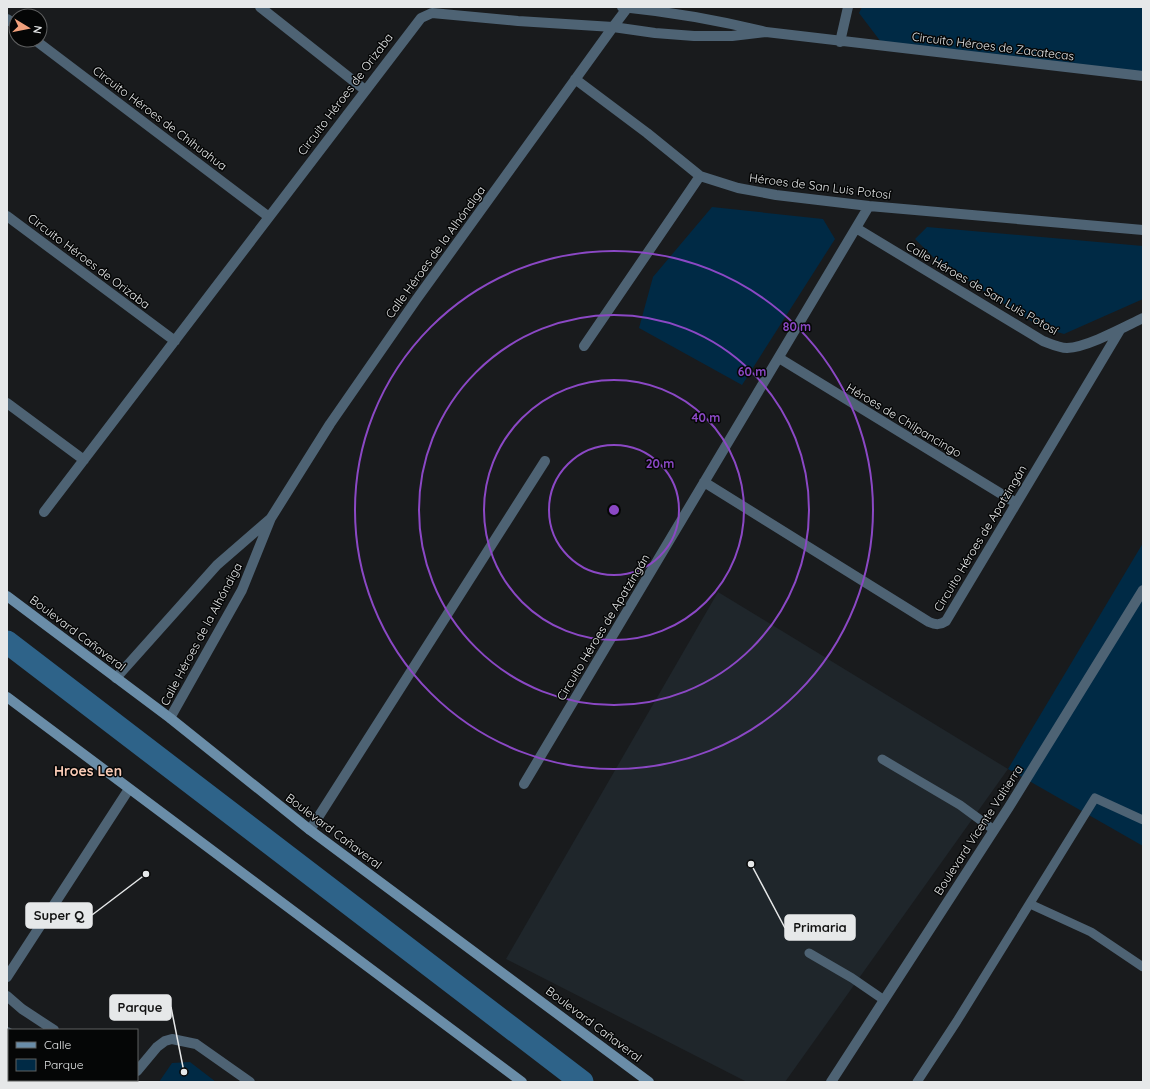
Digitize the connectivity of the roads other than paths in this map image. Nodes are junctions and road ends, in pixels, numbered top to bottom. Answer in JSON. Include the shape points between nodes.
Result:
{"nodes":[{"id":1,"x":260,"y":7,"type":"edge"},
{"id":2,"x":626,"y":7,"type":"edge"},
{"id":3,"x":848,"y":7,"type":"edge"},
{"id":4,"x":612,"y":27,"type":"junction"},
{"id":5,"x":766,"y":32,"type":"junction"},
{"id":6,"x":840,"y":42,"type":"junction"},
{"id":7,"x":46,"y":48,"type":"edge"},
{"id":8,"x":1143,"y":76,"type":"edge"},
{"id":9,"x":575,"y":79,"type":"junction"},
{"id":10,"x":365,"y":90,"type":"junction"},
{"id":11,"x":700,"y":176,"type":"junction"},
{"id":12,"x":869,"y":206,"type":"junction"},
{"id":13,"x":7,"y":216,"type":"edge"},
{"id":14,"x":269,"y":217,"type":"junction"},
{"id":15,"x":856,"y":228,"type":"junction"},
{"id":16,"x":1143,"y":230,"type":"edge"},
{"id":17,"x":1143,"y":318,"type":"edge"},
{"id":18,"x":1120,"y":330,"type":"junction"},
{"id":19,"x":175,"y":341,"type":"junction"},
{"id":20,"x":584,"y":346,"type":"dead end"},
{"id":21,"x":779,"y":358,"type":"junction"},
{"id":22,"x":7,"y":403,"type":"edge"},
{"id":23,"x":84,"y":460,"type":"junction"},
{"id":24,"x":545,"y":461,"type":"dead end"},
{"id":25,"x":704,"y":482,"type":"junction"},
{"id":26,"x":1016,"y":503,"type":"junction"},
{"id":27,"x":44,"y":512,"type":"dead end"},
{"id":28,"x":271,"y":518,"type":"junction"},
{"id":29,"x":1143,"y":590,"type":"edge"},
{"id":30,"x":7,"y":596,"type":"edge"},
{"id":31,"x":116,"y":678,"type":"junction"},
{"id":32,"x":7,"y":697,"type":"edge"},
{"id":33,"x":170,"y":718,"type":"junction"},
{"id":34,"x":882,"y":759,"type":"dead end"},
{"id":35,"x":524,"y":784,"type":"dead end"},
{"id":36,"x":129,"y":789,"type":"junction"},
{"id":37,"x":1143,"y":820,"type":"edge"},
{"id":38,"x":310,"y":830,"type":"junction"},
{"id":39,"x":994,"y":830,"type":"junction"},
{"id":40,"x":1030,"y":904,"type":"junction"},
{"id":41,"x":809,"y":953,"type":"dead end"},
{"id":42,"x":1143,"y":967,"type":"edge"},
{"id":43,"x":7,"y":978,"type":"edge"},
{"id":44,"x":7,"y":996,"type":"edge"},
{"id":45,"x":884,"y":1000,"type":"junction"},
{"id":46,"x":52,"y":1029,"type":"edge"},
{"id":47,"x":138,"y":1070,"type":"edge"},
{"id":48,"x":250,"y":1082,"type":"edge"},
{"id":49,"x":522,"y":1082,"type":"edge"},
{"id":50,"x":649,"y":1082,"type":"edge"},
{"id":51,"x":831,"y":1082,"type":"edge"},
{"id":52,"x":917,"y":1082,"type":"edge"}],
"edges":[{"from":1,"to":10,"type":"street"},
{"from":2,"to":4,"type":"street","name":"Calle Héroes de la Alhóndiga"},
{"from":2,"to":5,"type":"street","name":"Circuito Héroes de Zacatecas","via":[[679,13]]},
{"from":3,"to":6,"type":"street"},
{"from":4,"to":5,"type":"street","name":"Circuito Héroes de Zacatecas","via":[[694,36],[732,36]]},
{"from":4,"to":9,"type":"street","name":"Calle Héroes de la Alhóndiga"},
{"from":4,"to":10,"type":"street","name":"Circuito Héroes de Orizaba","via":[[432,13],[421,18],[414,26]]},
{"from":5,"to":6,"type":"street","name":"Circuito Héroes de Zacatecas"},
{"from":6,"to":8,"type":"street","name":"Circuito Héroes de Zacatecas"},
{"from":7,"to":14,"type":"street","name":"Circuito Héroes de Chihuahua"},
{"from":9,"to":11,"type":"street"},
{"from":9,"to":28,"type":"street","name":"Calle Héroes de la Alhóndiga","via":[[330,424]]},
{"from":10,"to":14,"type":"street","name":"Circuito Héroes de Orizaba"},
{"from":11,"to":12,"type":"street","name":"Héroes de San Luis Potosí","via":[[738,188],[776,195]]},
{"from":11,"to":20,"type":"street"},
{"from":12,"to":15,"type":"street","name":"Circuito Héroes de Apatzingán"},
{"from":12,"to":16,"type":"street","name":"Héroes de San Luis Potosí"},
{"from":13,"to":19,"type":"street","name":"Circuito Héroes de Orizaba"},
{"from":14,"to":19,"type":"street","name":"Circuito Héroes de Orizaba"},
{"from":15,"to":18,"type":"street","name":"Calle Héroes de San Luis Potosí","via":[[1043,341],[1067,348],[1081,346]]},
{"from":15,"to":21,"type":"street","name":"Circuito Héroes de Apatzingán"},
{"from":17,"to":18,"type":"street","name":"Calle Héroes de San Luis Potosí"},
{"from":18,"to":26,"type":"street","name":"Circuito Héroes de Apatzingán"},
{"from":19,"to":23,"type":"street","name":"Circuito Héroes de Orizaba"},
{"from":21,"to":25,"type":"street","name":"Circuito Héroes de Apatzingán"},
{"from":21,"to":26,"type":"street","name":"Héroes de Chilpancingo"},
{"from":22,"to":23,"type":"street"},
{"from":23,"to":27,"type":"street","name":"Circuito Héroes de Orizaba"},
{"from":24,"to":38,"type":"street"},
{"from":25,"to":26,"type":"street","name":"Circuito Héroes de Apatzingán","via":[[930,622],[939,624],[946,621]]},
{"from":25,"to":35,"type":"street","name":"Circuito Héroes de Apatzingán"},
{"from":28,"to":31,"type":"street","name":"Calle Héroes de la Alhóndiga","via":[[217,565]]},
{"from":28,"to":33,"type":"street","name":"Calle Héroes de la Alhóndiga","via":[[242,590]]},
{"from":29,"to":39,"type":"street","name":"Boulevard Vicente Valtierra"},
{"from":30,"to":31,"type":"street","name":"Boulevard Cañaveral"},
{"from":31,"to":33,"type":"street","name":"Boulevard Cañaveral"},
{"from":32,"to":36,"type":"street"},
{"from":33,"to":38,"type":"street","name":"Boulevard Cañaveral"},
{"from":34,"to":39,"type":"lane","via":[[960,805]]},
{"from":36,"to":43,"type":"street"},
{"from":36,"to":49,"type":"street"},
{"from":37,"to":40,"type":"lane","via":[[1095,798]]},
{"from":38,"to":50,"type":"street","name":"Boulevard Cañaveral"},
{"from":39,"to":45,"type":"street","name":"Boulevard Vicente Valtierra"},
{"from":40,"to":42,"type":"lane","via":[[1091,932]]},
{"from":40,"to":52,"type":"lane"},
{"from":41,"to":45,"type":"lane"},
{"from":44,"to":46,"type":"street"},
{"from":45,"to":51,"type":"street","name":"Boulevard Vicente Valtierra"},
{"from":47,"to":48,"type":"street","via":[[157,1047],[172,1039],[196,1044]]}]}
